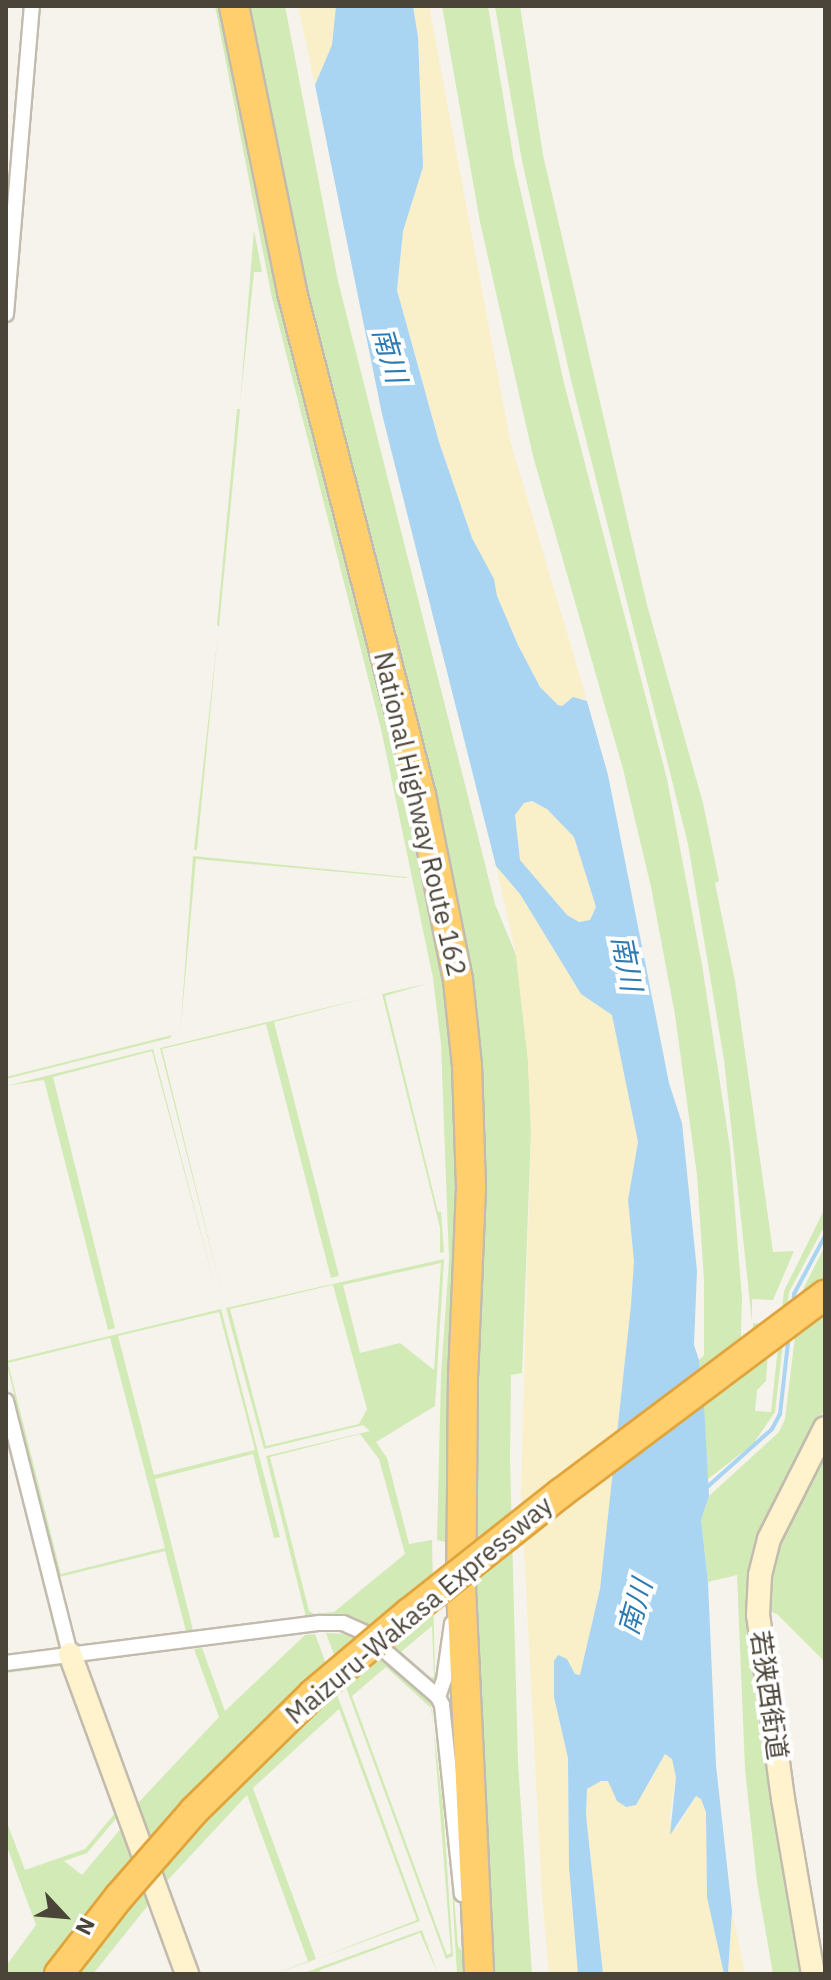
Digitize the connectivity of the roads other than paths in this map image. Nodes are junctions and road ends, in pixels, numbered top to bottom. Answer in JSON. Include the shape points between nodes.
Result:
{"nodes":[{"id":1,"x":32,"y":6,"type":"edge"},
{"id":2,"x":234,"y":6,"type":"edge"},
{"id":3,"x":6,"y":314,"type":"edge"},
{"id":4,"x":825,"y":1295,"type":"edge"},
{"id":5,"x":6,"y":1401,"type":"edge"},
{"id":6,"x":825,"y":1428,"type":"edge"},
{"id":7,"x":461,"y":1589,"type":"junction"},
{"id":8,"x":70,"y":1654,"type":"junction"},
{"id":9,"x":6,"y":1663,"type":"edge"},
{"id":10,"x":438,"y":1697,"type":"junction"},
{"id":11,"x":477,"y":1933,"type":"junction"},
{"id":12,"x":59,"y":1974,"type":"edge"},
{"id":13,"x":187,"y":1974,"type":"edge"},
{"id":14,"x":479,"y":1974,"type":"edge"},
{"id":15,"x":813,"y":1974,"type":"edge"}],
"edges":[{"from":1,"to":3,"type":"street"},
{"from":2,"to":7,"type":"highway","name":"National Highway Route 162","via":[[292,292],[421,795],[458,980],[471,1188]]},
{"from":4,"to":12,"type":"highway","name":"Maizuru-Wakasa Expressway","bridge":true,"via":[[561,1493],[313,1694],[194,1811]]},
{"from":5,"to":8,"type":"street"},
{"from":6,"to":15,"type":"street","name":"若狭西街道","via":[[769,1539],[758,1605]]},
{"from":7,"to":10,"type":"street"},
{"from":7,"to":11,"type":"highway","name":"National Highway Route 162"},
{"from":8,"to":9,"type":"street"},
{"from":8,"to":10,"type":"street","via":[[343,1623],[379,1643]]},
{"from":8,"to":13,"type":"street"},
{"from":10,"to":11,"type":"street","via":[[464,1928]]},
{"from":11,"to":14,"type":"highway","name":"National Highway Route 162"}]}
